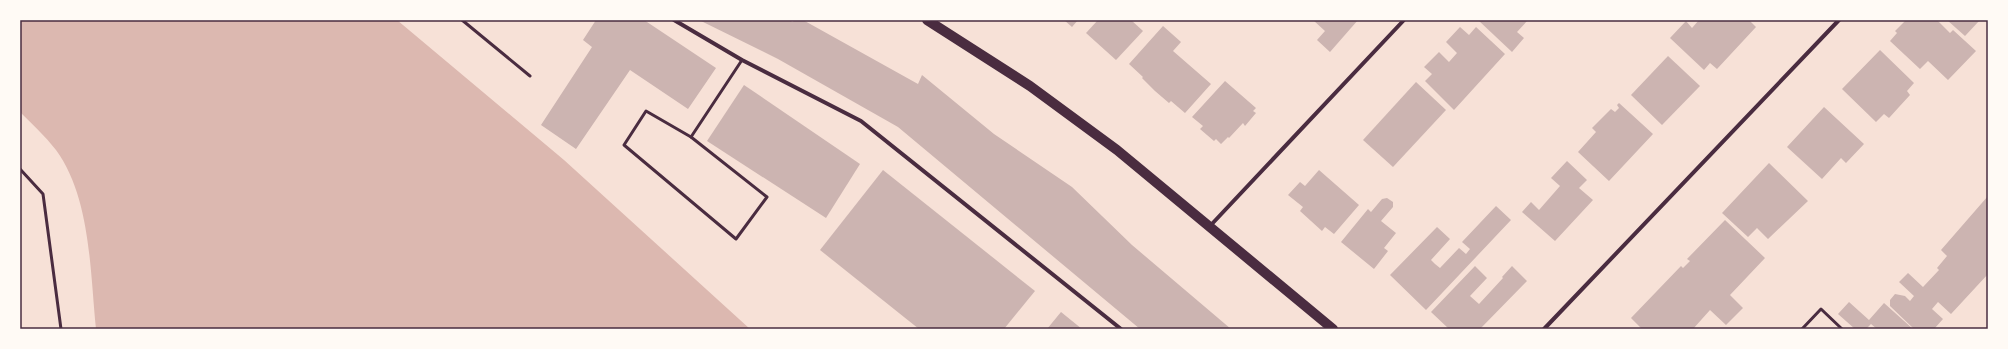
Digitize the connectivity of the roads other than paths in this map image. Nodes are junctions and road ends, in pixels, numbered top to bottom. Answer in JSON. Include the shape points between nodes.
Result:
{"nodes":[{"id":1,"x":462,"y":20,"type":"edge"},
{"id":2,"x":674,"y":20,"type":"edge"},
{"id":3,"x":926,"y":20,"type":"edge"},
{"id":4,"x":1404,"y":20,"type":"edge"},
{"id":5,"x":1839,"y":20,"type":"edge"},
{"id":6,"x":742,"y":60,"type":"junction"},
{"id":7,"x":530,"y":76,"type":"dead end"},
{"id":8,"x":691,"y":137,"type":"junction"},
{"id":9,"x":20,"y":169,"type":"edge"},
{"id":10,"x":1209,"y":227,"type":"junction"},
{"id":11,"x":61,"y":329,"type":"edge"},
{"id":12,"x":1121,"y":329,"type":"edge"},
{"id":13,"x":1333,"y":329,"type":"edge"},
{"id":14,"x":1544,"y":329,"type":"edge"},
{"id":15,"x":1802,"y":329,"type":"edge"},
{"id":16,"x":1842,"y":329,"type":"edge"}],
"edges":[{"from":1,"to":7,"type":"lane"},
{"from":2,"to":6,"type":"street"},
{"from":3,"to":10,"type":"main road","via":[[1030,86],[1117,150]]},
{"from":4,"to":10,"type":"street"},
{"from":5,"to":14,"type":"street"},
{"from":6,"to":8,"type":"lane"},
{"from":6,"to":12,"type":"street","via":[[862,122]]},
{"from":8,"to":8,"type":"lane","via":[[646,111],[624,145],[736,239],[767,197]]},
{"from":9,"to":11,"type":"lane","via":[[43,194]]},
{"from":10,"to":13,"type":"main road"},
{"from":15,"to":16,"type":"lane","via":[[1821,310]]}]}
